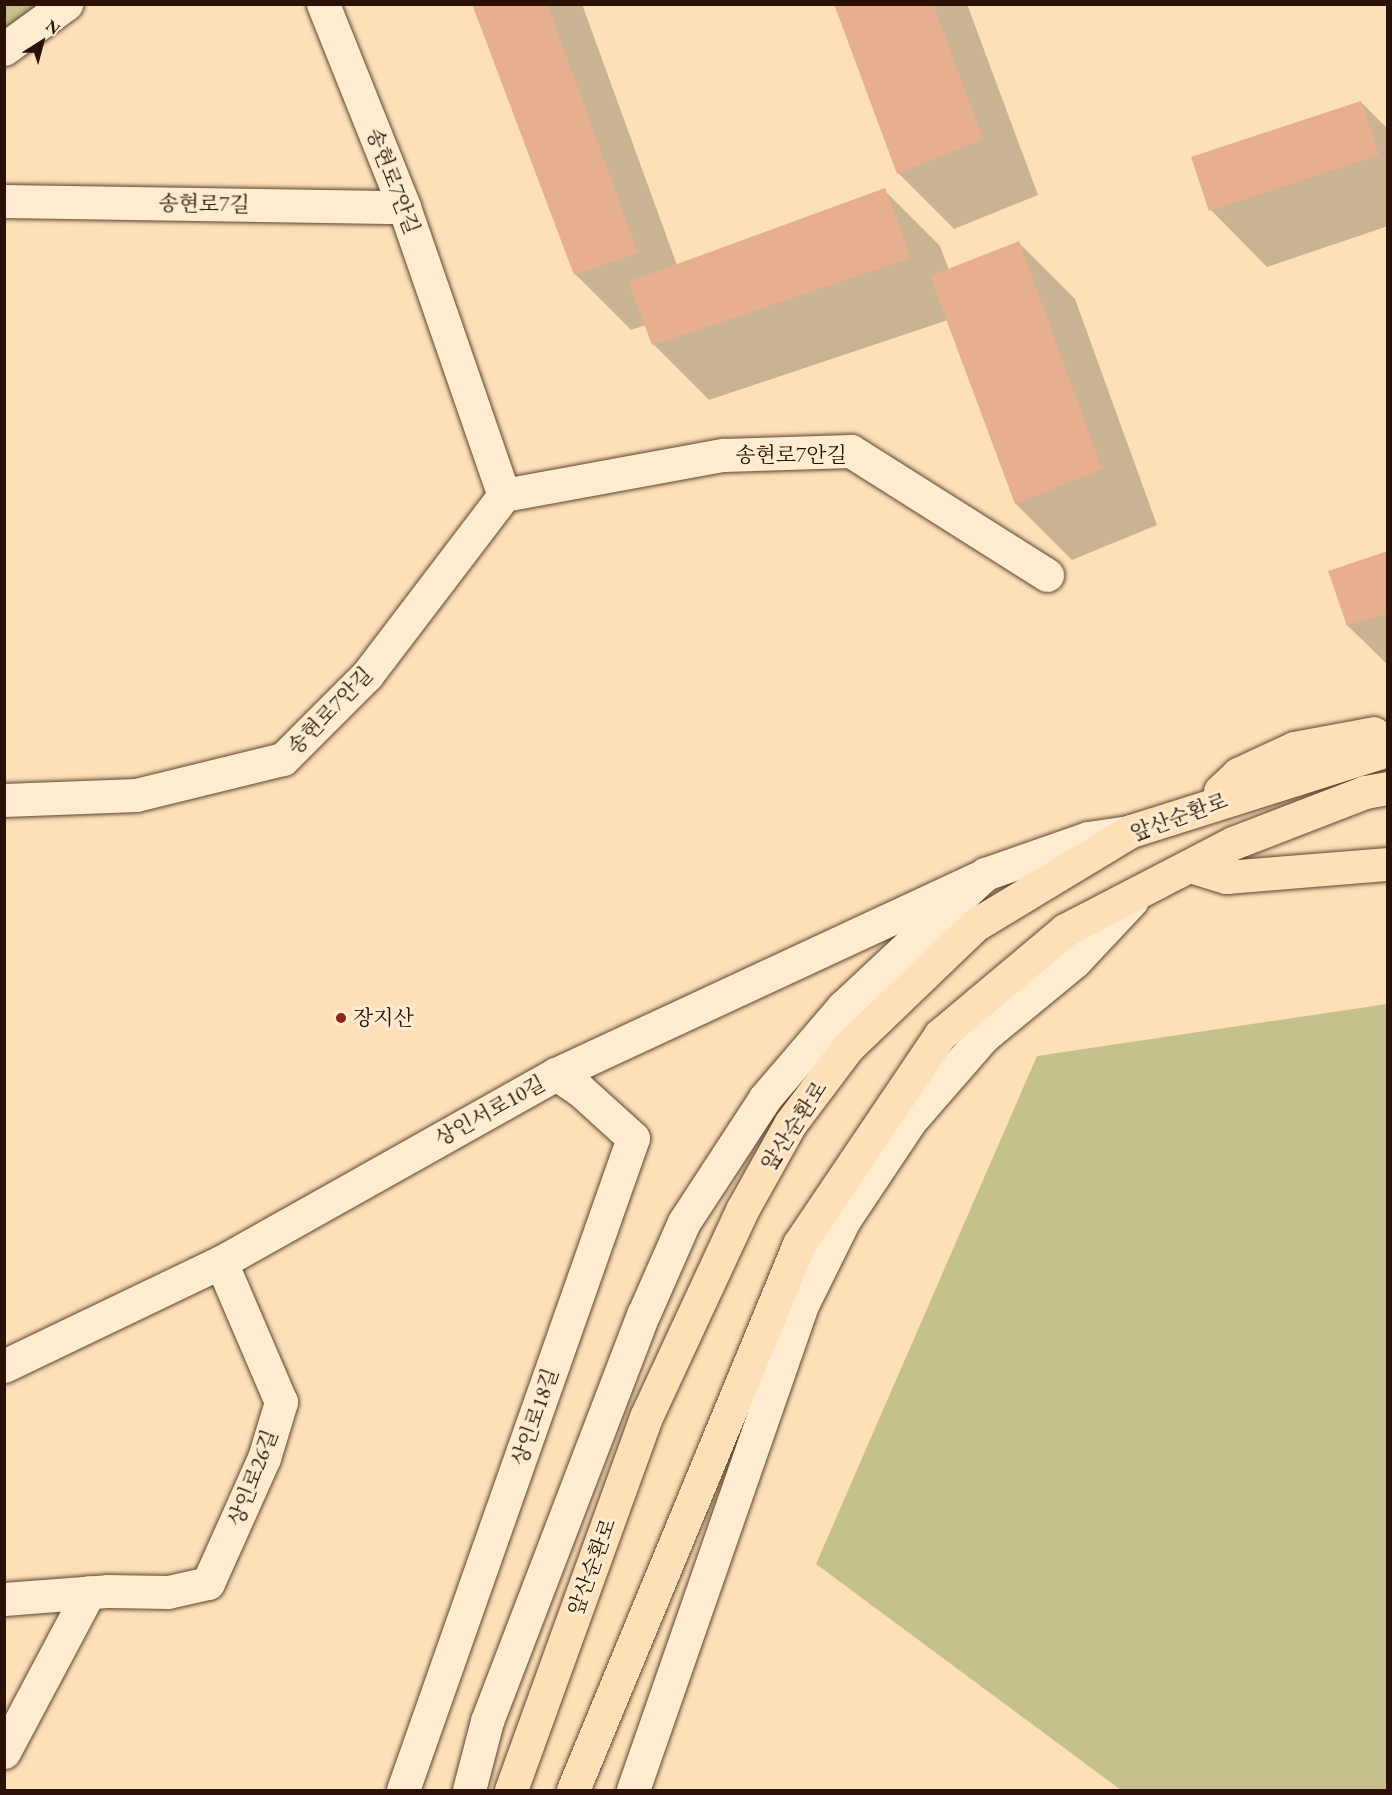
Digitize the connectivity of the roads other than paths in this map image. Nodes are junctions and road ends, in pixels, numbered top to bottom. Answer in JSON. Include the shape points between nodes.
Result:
{"nodes":[{"id":1,"x":66,"y":4,"type":"edge"},
{"id":2,"x":323,"y":4,"type":"edge"},
{"id":3,"x":4,"y":49,"type":"edge"},
{"id":4,"x":4,"y":201,"type":"edge"},
{"id":5,"x":405,"y":207,"type":"junction"},
{"id":6,"x":504,"y":495,"type":"junction"},
{"id":7,"x":1047,"y":575,"type":"dead end"},
{"id":8,"x":1388,"y":731,"type":"edge"},
{"id":9,"x":1388,"y":750,"type":"edge"},
{"id":10,"x":1388,"y":788,"type":"edge"},
{"id":11,"x":4,"y":800,"type":"edge"},
{"id":12,"x":1204,"y":807,"type":"junction"},
{"id":13,"x":1131,"y":831,"type":"junction"},
{"id":14,"x":1388,"y":864,"type":"edge"},
{"id":15,"x":1190,"y":866,"type":"junction"},
{"id":16,"x":985,"y":874,"type":"junction"},
{"id":17,"x":1143,"y":890,"type":"junction"},
{"id":18,"x":556,"y":1074,"type":"junction"},
{"id":19,"x":221,"y":1262,"type":"junction"},
{"id":20,"x":4,"y":1366,"type":"edge"},
{"id":21,"x":89,"y":1592,"type":"junction"},
{"id":22,"x":4,"y":1599,"type":"edge"},
{"id":23,"x":4,"y":1752,"type":"edge"},
{"id":24,"x":403,"y":1791,"type":"edge"},
{"id":25,"x":469,"y":1791,"type":"edge"},
{"id":26,"x":511,"y":1791,"type":"edge"},
{"id":27,"x":573,"y":1791,"type":"edge"},
{"id":28,"x":633,"y":1791,"type":"edge"}],
"edges":[{"from":1,"to":3,"type":"street"},
{"from":2,"to":5,"type":"street","name":"송현로7안길"},
{"from":4,"to":5,"type":"street","name":"송현로7길"},
{"from":5,"to":6,"type":"street","name":"송현로7안길"},
{"from":6,"to":7,"type":"street","name":"송현로7안길","via":[[723,455],[851,451]]},
{"from":6,"to":11,"type":"street","name":"송현로7안길","via":[[367,675],[283,759],[136,795]]},
{"from":8,"to":12,"type":"highway","via":[[1294,748],[1238,774]]},
{"from":9,"to":12,"type":"highway","name":"앞산순환로"},
{"from":10,"to":15,"type":"highway","name":"앞산순환로","via":[[1365,792],[1233,843]]},
{"from":12,"to":13,"type":"highway","name":"앞산순환로"},
{"from":13,"to":16,"type":"street","name":"상인서로10길","via":[[1088,838]]},
{"from":13,"to":26,"type":"highway","name":"앞산순환로","via":[[975,925],[848,1047],[790,1124],[742,1210],[646,1417]]},
{"from":14,"to":15,"type":"highway","via":[[1226,877]]},
{"from":15,"to":17,"type":"highway","name":"앞산순환로"},
{"from":16,"to":18,"type":"street","name":"상인서로10길"},
{"from":16,"to":25,"type":"street","via":[[913,938],[836,1015],[765,1098],[684,1222],[644,1313],[487,1721]]},
{"from":17,"to":27,"type":"highway","name":"앞산순환로","via":[[1065,930],[940,1035],[799,1244]]},
{"from":17,"to":28,"type":"street","via":[[1075,961],[984,1036],[910,1121],[844,1220],[802,1305]]},
{"from":18,"to":19,"type":"street","name":"상인서로10길"},
{"from":18,"to":24,"type":"street","name":"상인로18길","via":[[580,1089],[633,1138]]},
{"from":19,"to":20,"type":"street","name":"상인서로10길"},
{"from":19,"to":21,"type":"street","name":"상인로26길","via":[[281,1402],[264,1458],[208,1583],[168,1592]]},
{"from":21,"to":22,"type":"street","name":"상인로26길"},
{"from":21,"to":23,"type":"street"}]}
